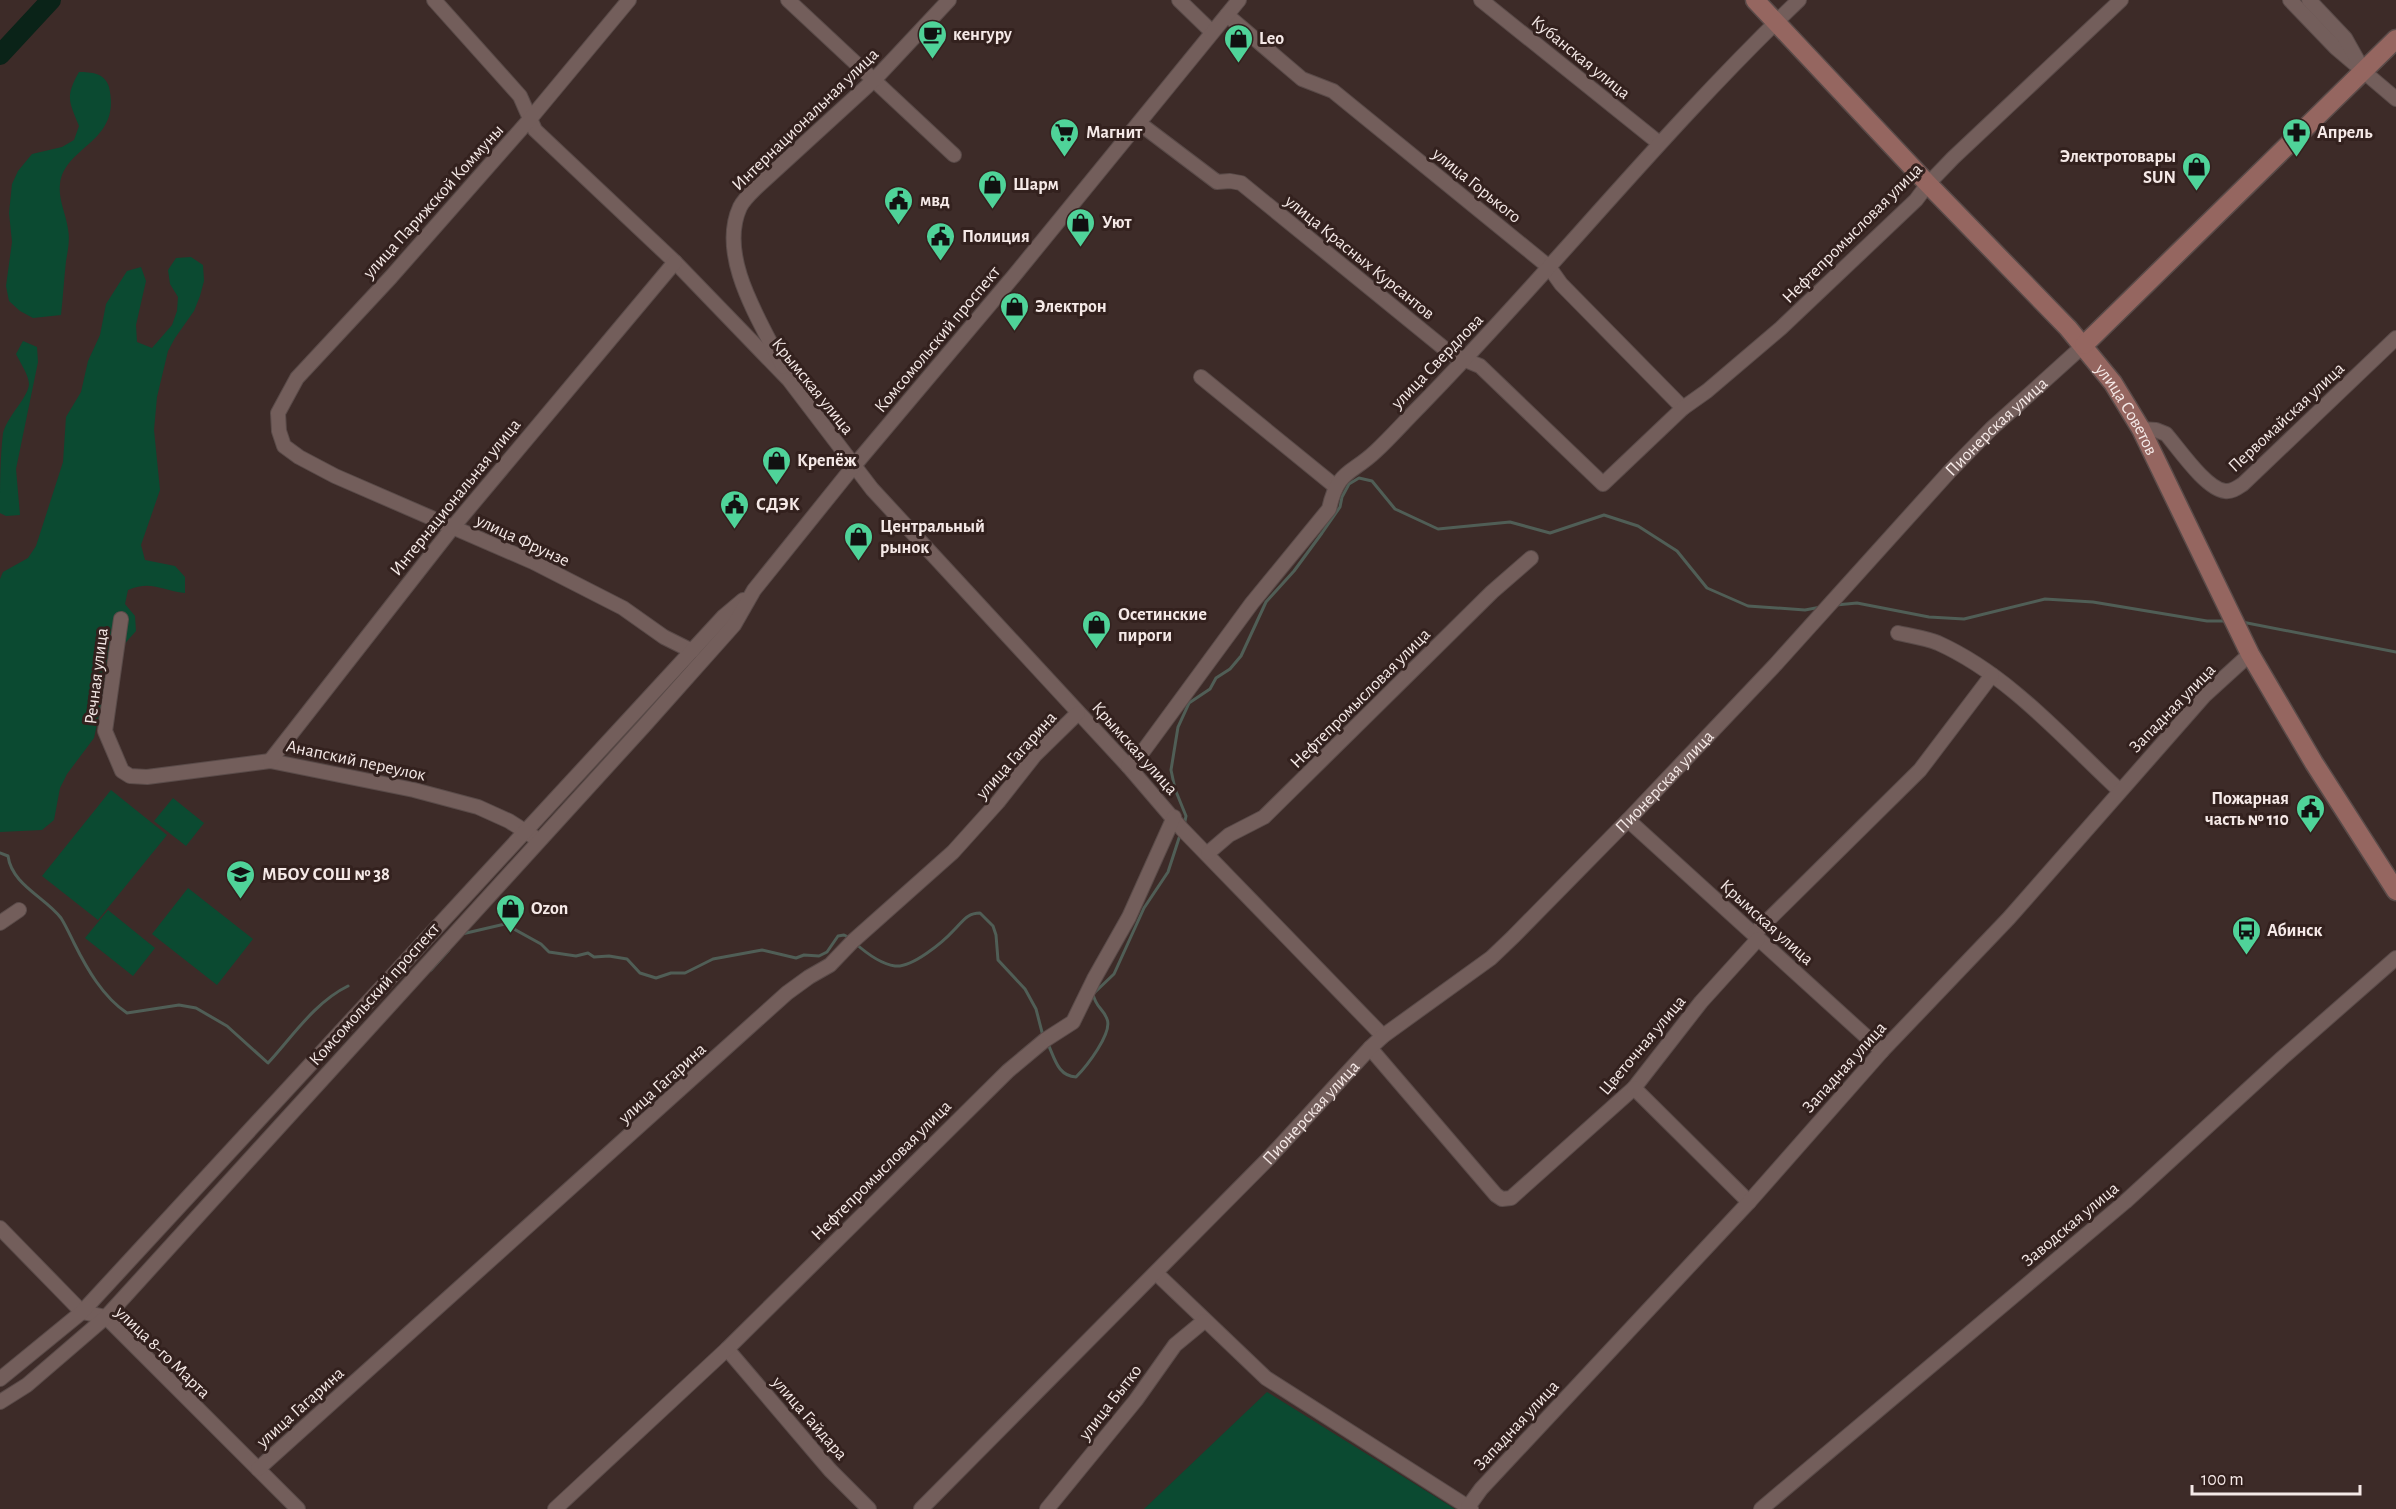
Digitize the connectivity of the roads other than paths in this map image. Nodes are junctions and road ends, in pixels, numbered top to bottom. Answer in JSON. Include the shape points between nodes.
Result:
{"nodes":[{"id":1,"x":434,"y":0,"type":"edge"},
{"id":2,"x":629,"y":0,"type":"edge"},
{"id":3,"x":788,"y":0,"type":"edge"},
{"id":4,"x":949,"y":0,"type":"edge"},
{"id":5,"x":1179,"y":0,"type":"edge"},
{"id":6,"x":1239,"y":0,"type":"edge"},
{"id":7,"x":1755,"y":0,"type":"edge"},
{"id":8,"x":1799,"y":0,"type":"edge"},
{"id":9,"x":2121,"y":0,"type":"edge"},
{"id":10,"x":2290,"y":0,"type":"edge"},
{"id":11,"x":2309,"y":0,"type":"edge"},
{"id":12,"x":1486,"y":1,"type":"edge"},
{"id":13,"x":1227,"y":15,"type":"junction"},
{"id":14,"x":1776,"y":22,"type":"junction"},
{"id":15,"x":1212,"y":32,"type":"junction"},
{"id":16,"x":2396,"y":39,"type":"edge"},
{"id":17,"x":2364,"y":70,"type":"junction"},
{"id":18,"x":875,"y":79,"type":"junction"},
{"id":19,"x":2396,"y":99,"type":"edge"},
{"id":20,"x":530,"y":119,"type":"junction"},
{"id":21,"x":1139,"y":123,"type":"junction"},
{"id":22,"x":1659,"y":143,"type":"junction"},
{"id":23,"x":954,"y":155,"type":"dead end"},
{"id":24,"x":1928,"y":184,"type":"junction"},
{"id":25,"x":675,"y":262,"type":"junction"},
{"id":26,"x":1549,"y":267,"type":"junction"},
{"id":27,"x":2396,"y":338,"type":"edge"},
{"id":28,"x":2084,"y":345,"type":"junction"},
{"id":29,"x":1466,"y":359,"type":"junction"},
{"id":30,"x":1201,"y":377,"type":"dead end"},
{"id":31,"x":789,"y":380,"type":"junction"},
{"id":32,"x":1683,"y":408,"type":"junction"},
{"id":33,"x":2141,"y":429,"type":"junction"},
{"id":34,"x":279,"y":431,"type":"joint"},
{"id":35,"x":853,"y":467,"type":"junction"},
{"id":36,"x":1603,"y":484,"type":"joint"},
{"id":37,"x":1336,"y":487,"type":"junction"},
{"id":38,"x":453,"y":527,"type":"junction"},
{"id":39,"x":1531,"y":558,"type":"dead end"},
{"id":40,"x":754,"y":590,"type":"junction"},
{"id":41,"x":122,"y":619,"type":"dead end"},
{"id":42,"x":1898,"y":633,"type":"dead end"},
{"id":43,"x":692,"y":651,"type":"junction"},
{"id":44,"x":2250,"y":654,"type":"junction"},
{"id":45,"x":1992,"y":675,"type":"junction"},
{"id":46,"x":1078,"y":713,"type":"junction"},
{"id":47,"x":270,"y":761,"type":"junction"},
{"id":48,"x":1128,"y":766,"type":"junction"},
{"id":49,"x":122,"y":771,"type":"joint"},
{"id":50,"x":2119,"y":790,"type":"junction"},
{"id":51,"x":1174,"y":818,"type":"junction"},
{"id":52,"x":1628,"y":820,"type":"junction"},
{"id":53,"x":533,"y":836,"type":"junction"},
{"id":54,"x":1208,"y":854,"type":"junction"},
{"id":55,"x":2396,"y":891,"type":"edge"},
{"id":56,"x":19,"y":910,"type":"dead end"},
{"id":57,"x":0,"y":923,"type":"edge"},
{"id":58,"x":1756,"y":937,"type":"junction"},
{"id":59,"x":2396,"y":958,"type":"edge"},
{"id":60,"x":1383,"y":1036,"type":"junction"},
{"id":61,"x":1370,"y":1048,"type":"junction"},
{"id":62,"x":1882,"y":1051,"type":"junction"},
{"id":63,"x":1634,"y":1088,"type":"junction"},
{"id":64,"x":1749,"y":1202,"type":"junction"},
{"id":65,"x":0,"y":1228,"type":"edge"},
{"id":66,"x":1156,"y":1273,"type":"junction"},
{"id":67,"x":82,"y":1312,"type":"junction"},
{"id":68,"x":106,"y":1317,"type":"junction"},
{"id":69,"x":1204,"y":1321,"type":"junction"},
{"id":70,"x":727,"y":1349,"type":"junction"},
{"id":71,"x":0,"y":1379,"type":"edge"},
{"id":72,"x":0,"y":1402,"type":"edge"},
{"id":73,"x":258,"y":1469,"type":"junction"},
{"id":74,"x":1469,"y":1508,"type":"edge"},
{"id":75,"x":298,"y":1509,"type":"edge"},
{"id":76,"x":555,"y":1509,"type":"edge"},
{"id":77,"x":869,"y":1509,"type":"edge"},
{"id":78,"x":921,"y":1509,"type":"edge"},
{"id":79,"x":1047,"y":1509,"type":"edge"},
{"id":80,"x":1761,"y":1509,"type":"edge"}],
"edges":[{"from":1,"to":20,"type":"street","name":"Крымская улица","via":[[515,89]]},
{"from":2,"to":20,"type":"street","name":"улица Парижской Коммуны"},
{"from":3,"to":18,"type":"street"},
{"from":4,"to":18,"type":"street","name":"Интернациональная улица"},
{"from":5,"to":15,"type":"street"},
{"from":6,"to":13,"type":"street","name":"Комсомольский проспект"},
{"from":7,"to":14,"type":"main road","name":"улица Советов"},
{"from":8,"to":14,"type":"street","name":"улица Свердлова"},
{"from":9,"to":24,"type":"street","name":"Нефтепромысловая улица"},
{"from":10,"to":17,"type":"street","via":[[2336,48]]},
{"from":11,"to":17,"type":"street","via":[[2345,38]]},
{"from":12,"to":22,"type":"street","name":"Кубанская улица"},
{"from":13,"to":15,"type":"street","name":"Комсомольский проспект"},
{"from":13,"to":26,"type":"street","name":"улица Горького","via":[[1302,79],[1333,91]]},
{"from":14,"to":22,"type":"street","name":"улица Свердлова"},
{"from":14,"to":24,"type":"main road","name":"улица Советов"},
{"from":15,"to":21,"type":"street","name":"Комсомольский проспект"},
{"from":16,"to":17,"type":"main road","name":"Пионерская улица"},
{"from":17,"to":19,"type":"street"},
{"from":17,"to":28,"type":"main road","name":"Пионерская улица"},
{"from":18,"to":23,"type":"street"},
{"from":18,"to":31,"type":"street","name":"Интернациональная улица","via":[[758,186],[741,205],[734,225],[732,242],[738,273]]},
{"from":20,"to":25,"type":"street","name":"Крымская улица","via":[[535,130]]},
{"from":20,"to":34,"type":"street","name":"улица Парижской Коммуны","via":[[297,378],[278,413]]},
{"from":21,"to":29,"type":"street","name":"улица Красных Курсантов","via":[[1217,182],[1240,183],[1451,354]]},
{"from":21,"to":35,"type":"street","name":"Комсомольский проспект"},
{"from":22,"to":26,"type":"street","name":"улица Свердлова"},
{"from":24,"to":28,"type":"main road","name":"улица Советов"},
{"from":24,"to":32,"type":"street","name":"Нефтепромысловая улица","via":[[1916,200],[1781,328]]},
{"from":25,"to":31,"type":"street","name":"Крымская улица"},
{"from":25,"to":38,"type":"street","name":"Интернациональная улица"},
{"from":26,"to":29,"type":"street","name":"улица Свердлова"},
{"from":26,"to":32,"type":"street","name":"улица Горького","via":[[1561,284]]},
{"from":27,"to":33,"type":"street","name":"Первомайская улица","via":[[2234,490],[2212,487],[2166,434]]},
{"from":28,"to":33,"type":"main road","name":"улица Советов","via":[[2113,382]]},
{"from":28,"to":52,"type":"street","name":"Пионерская улица","via":[[1950,471]]},
{"from":29,"to":36,"type":"street","name":"улица Красных Курсантов","via":[[1480,366]]},
{"from":29,"to":37,"type":"street","name":"улица Свердлова","via":[[1374,453],[1346,472]]},
{"from":30,"to":37,"type":"street"},
{"from":31,"to":35,"type":"street","name":"Крымская улица"},
{"from":32,"to":36,"type":"street","name":"Нефтепромысловая улица"},
{"from":33,"to":44,"type":"main road","name":"улица Советов"},
{"from":34,"to":38,"type":"street","name":"улица Фрунзе","via":[[284,446],[298,457]]},
{"from":35,"to":40,"type":"street","name":"Комсомольский проспект"},
{"from":35,"to":46,"type":"street","name":"Крымская улица"},
{"from":37,"to":48,"type":"street","name":"улица Свердлова","via":[[1329,509]]},
{"from":38,"to":43,"type":"street","name":"улица Фрунзе","via":[[623,608]]},
{"from":38,"to":47,"type":"street","name":"Интернациональная улица"},
{"from":39,"to":54,"type":"street","name":"Нефтепромысловая улица","via":[[1264,817],[1229,835]]},
{"from":40,"to":43,"type":"street","name":"Комсомольский проспект"},
{"from":40,"to":53,"type":"street","name":"Комсомольский проспект","via":[[734,625],[644,726]]},
{"from":41,"to":49,"type":"street","name":"Речная улица","via":[[105,731]]},
{"from":42,"to":45,"type":"street","via":[[1937,642]]},
{"from":43,"to":53,"type":"street","name":"Комсомольский проспект"},
{"from":44,"to":50,"type":"street","name":"Западная улица","via":[[2205,696]]},
{"from":44,"to":55,"type":"main road","name":"улица Советов"},
{"from":45,"to":50,"type":"street"},
{"from":45,"to":58,"type":"street","name":"Цветочная улица","via":[[1920,770]]},
{"from":46,"to":48,"type":"street","name":"Крымская улица"},
{"from":46,"to":73,"type":"street","name":"улица Гагарина","via":[[1035,755],[953,852],[830,965],[787,993]]},
{"from":47,"to":49,"type":"street","name":"Анапский переулок","via":[[147,777]]},
{"from":47,"to":53,"type":"street","name":"Анапский переулок","via":[[468,804]]},
{"from":48,"to":51,"type":"street","name":"Крымская улица"},
{"from":50,"to":62,"type":"street","name":"Западная улица","via":[[2008,918]]},
{"from":51,"to":54,"type":"street","name":"Крымская улица"},
{"from":51,"to":70,"type":"street","name":"Нефтепромысловая улица","via":[[1129,917],[1073,1022],[1008,1071]]},
{"from":52,"to":58,"type":"street","name":"Крымская улица"},
{"from":52,"to":60,"type":"street","name":"Пионерская улица","via":[[1491,958]]},
{"from":53,"to":67,"type":"street","name":"Комсомольский проспект"},
{"from":53,"to":68,"type":"street","name":"Комсомольский проспект"},
{"from":54,"to":60,"type":"street","name":"Крымская улица"},
{"from":56,"to":57,"type":"street"},
{"from":58,"to":62,"type":"street","name":"Крымская улица"},
{"from":58,"to":63,"type":"street","name":"Цветочная улица"},
{"from":59,"to":80,"type":"street","name":"Заводская улица","via":[[2125,1202]]},
{"from":60,"to":61,"type":"street","name":"Пионерская улица"},
{"from":61,"to":63,"type":"street","name":"Цветочная улица","via":[[1502,1199],[1511,1198]]},
{"from":61,"to":66,"type":"street","name":"Пионерская улица","via":[[1268,1160]]},
{"from":62,"to":64,"type":"street","name":"Западная улица"},
{"from":63,"to":64,"type":"street"},
{"from":64,"to":74,"type":"street","name":"Западная улица","via":[[1481,1490]]},
{"from":65,"to":67,"type":"street"},
{"from":66,"to":69,"type":"street","name":"Западная улица"},
{"from":66,"to":78,"type":"street","name":"Пионерская улица"},
{"from":67,"to":68,"type":"street","name":"улица 8-го Марта"},
{"from":67,"to":71,"type":"street","name":"Комсомольский проспект"},
{"from":68,"to":72,"type":"street","name":"Комсомольский проспект","via":[[27,1385]]},
{"from":68,"to":73,"type":"street","name":"улица 8-го Марта"},
{"from":69,"to":74,"type":"street","name":"Западная улица","via":[[1266,1378]]},
{"from":69,"to":79,"type":"street","name":"улица Бытко","via":[[1175,1344],[1136,1400]]},
{"from":70,"to":76,"type":"street","name":"Нефтепромысловая улица"},
{"from":70,"to":77,"type":"street","name":"улица Гайдара","via":[[830,1470]]},
{"from":73,"to":75,"type":"street","name":"улица 8-го Марта"}]}
